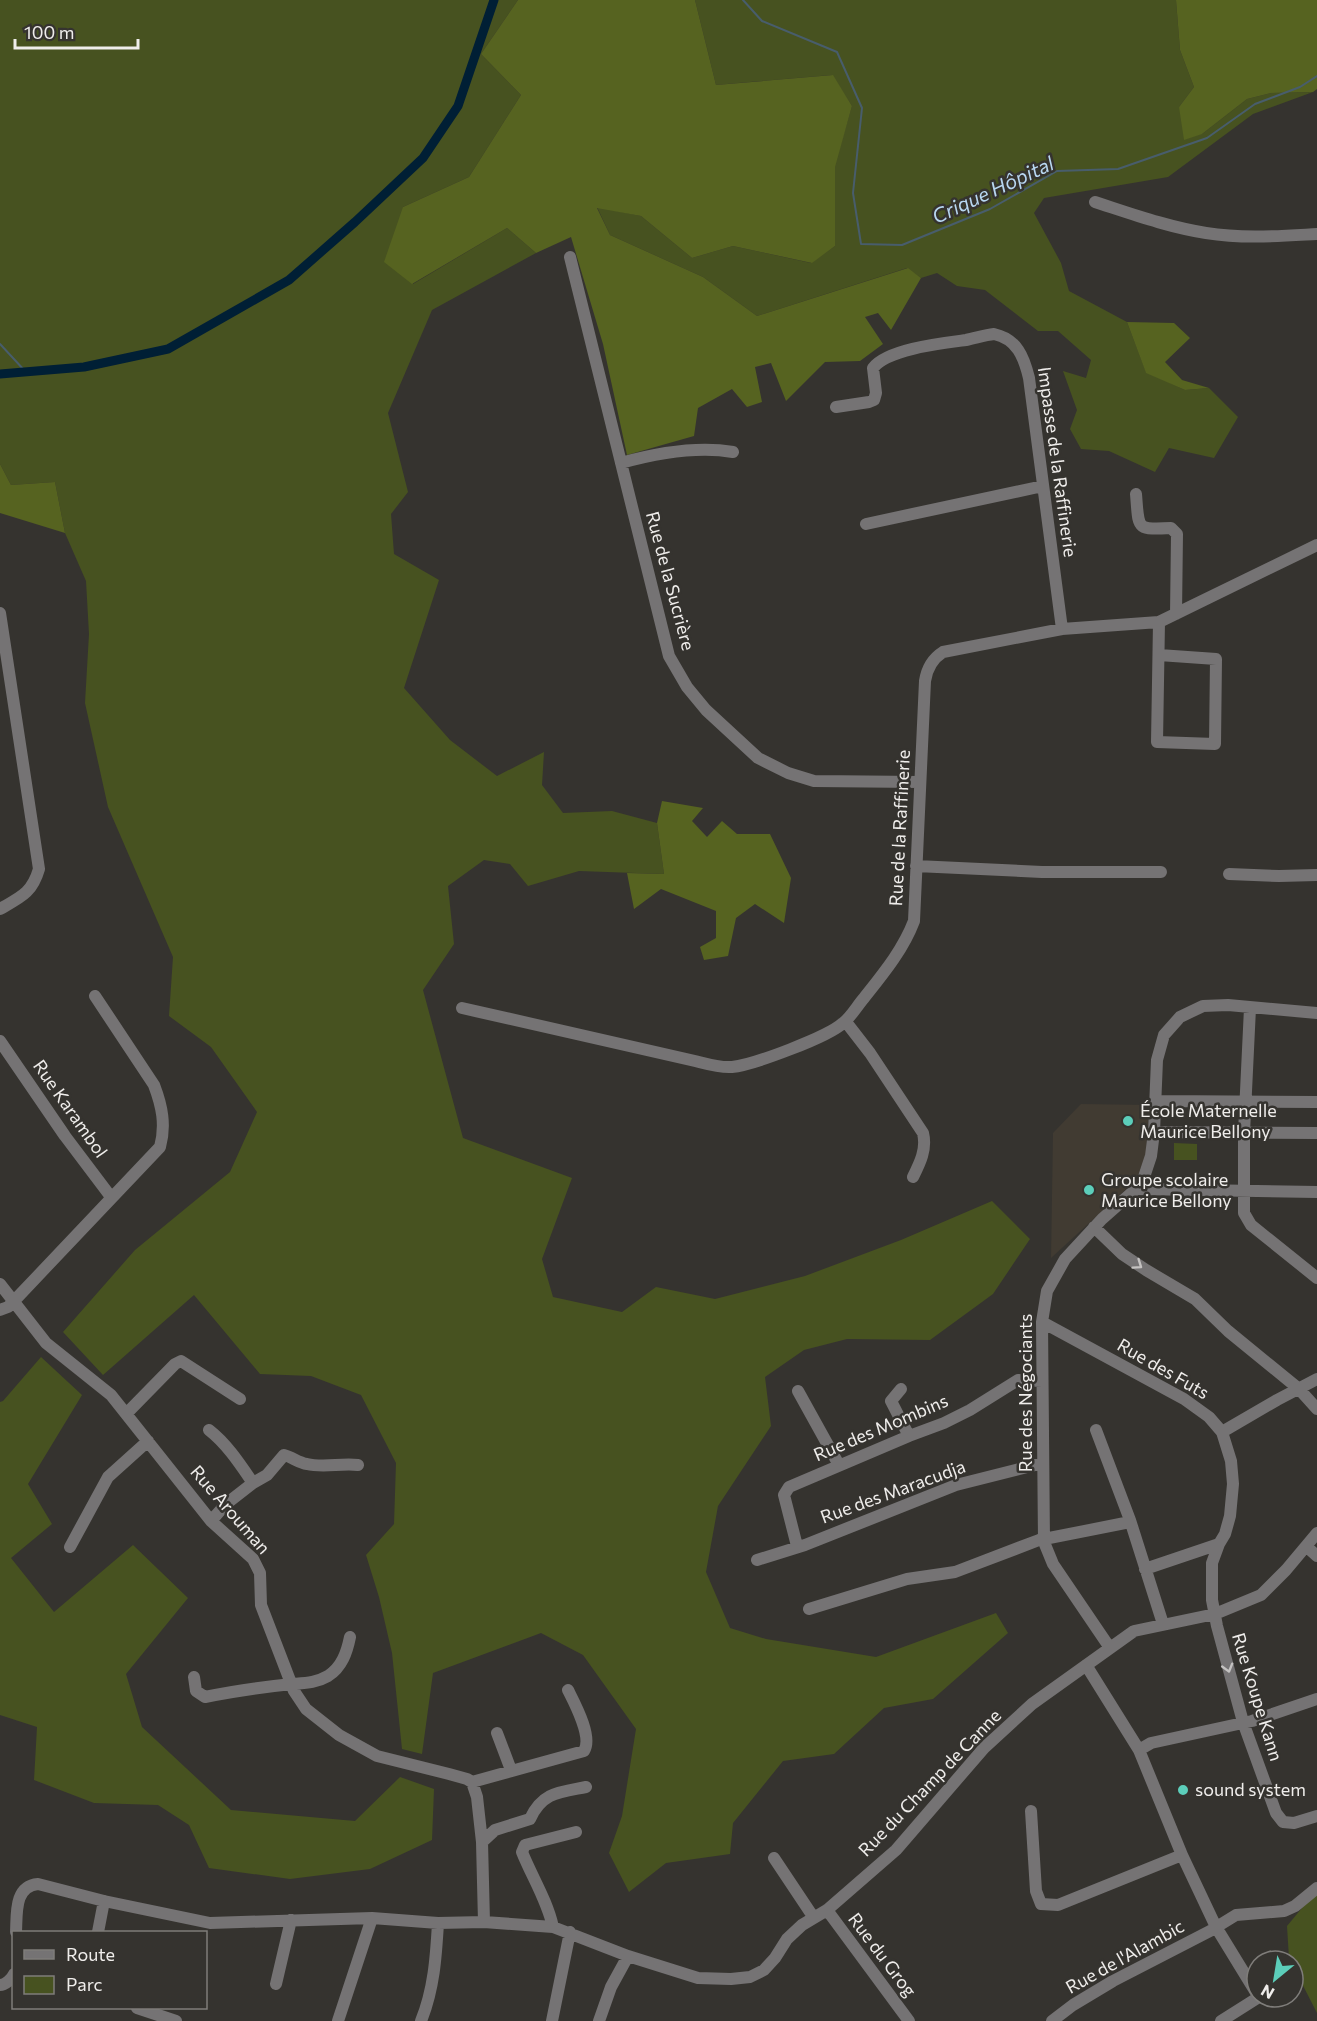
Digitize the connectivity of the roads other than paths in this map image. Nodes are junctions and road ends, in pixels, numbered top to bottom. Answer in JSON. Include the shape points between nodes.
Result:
{"nodes":[{"id":1,"x":1095,"y":202,"type":"dead end"},
{"id":2,"x":1317,"y":234,"type":"edge"},
{"id":3,"x":570,"y":257,"type":"dead end"},
{"id":4,"x":836,"y":407,"type":"dead end"},
{"id":5,"x":733,"y":452,"type":"dead end"},
{"id":6,"x":621,"y":463,"type":"junction"},
{"id":7,"x":1044,"y":486,"type":"junction"},
{"id":8,"x":1136,"y":494,"type":"dead end"},
{"id":9,"x":866,"y":524,"type":"dead end"},
{"id":10,"x":1317,"y":545,"type":"edge"},
{"id":11,"x":0,"y":614,"type":"edge"},
{"id":12,"x":1176,"y":614,"type":"junction"},
{"id":13,"x":1160,"y":622,"type":"junction"},
{"id":14,"x":1062,"y":629,"type":"junction"},
{"id":15,"x":1159,"y":655,"type":"junction"},
{"id":16,"x":919,"y":782,"type":"junction"},
{"id":17,"x":916,"y":866,"type":"junction"},
{"id":18,"x":1161,"y":872,"type":"dead end"},
{"id":19,"x":1229,"y":874,"type":"dead end"},
{"id":20,"x":1317,"y":875,"type":"edge"},
{"id":21,"x":0,"y":909,"type":"edge"},
{"id":22,"x":94,"y":996,"type":"dead end"},
{"id":23,"x":462,"y":1008,"type":"dead end"},
{"id":24,"x":1251,"y":1008,"type":"junction"},
{"id":25,"x":1317,"y":1013,"type":"edge"},
{"id":26,"x":846,"y":1022,"type":"junction"},
{"id":27,"x":0,"y":1041,"type":"edge"},
{"id":28,"x":1245,"y":1100,"type":"junction"},
{"id":29,"x":1156,"y":1101,"type":"junction"},
{"id":30,"x":1317,"y":1102,"type":"edge"},
{"id":31,"x":1154,"y":1132,"type":"junction"},
{"id":32,"x":1244,"y":1133,"type":"junction"},
{"id":33,"x":1317,"y":1133,"type":"edge"},
{"id":34,"x":913,"y":1177,"type":"dead end"},
{"id":35,"x":1136,"y":1190,"type":"junction"},
{"id":36,"x":1244,"y":1191,"type":"junction"},
{"id":37,"x":1317,"y":1192,"type":"edge"},
{"id":38,"x":111,"y":1197,"type":"junction"},
{"id":39,"x":1094,"y":1227,"type":"junction"},
{"id":40,"x":1317,"y":1278,"type":"edge"},
{"id":41,"x":0,"y":1284,"type":"edge"},
{"id":42,"x":13,"y":1302,"type":"junction"},
{"id":43,"x":0,"y":1310,"type":"edge"},
{"id":44,"x":1042,"y":1322,"type":"junction"},
{"id":45,"x":1317,"y":1379,"type":"edge"},
{"id":46,"x":1042,"y":1381,"type":"junction"},
{"id":47,"x":901,"y":1389,"type":"dead end"},
{"id":48,"x":1299,"y":1389,"type":"junction"},
{"id":49,"x":798,"y":1391,"type":"dead end"},
{"id":50,"x":240,"y":1399,"type":"dead end"},
{"id":51,"x":1317,"y":1409,"type":"edge"},
{"id":52,"x":127,"y":1413,"type":"junction"},
{"id":53,"x":209,"y":1430,"type":"dead end"},
{"id":54,"x":1096,"y":1430,"type":"dead end"},
{"id":55,"x":1222,"y":1432,"type":"junction"},
{"id":56,"x":909,"y":1436,"type":"junction"},
{"id":57,"x":148,"y":1441,"type":"junction"},
{"id":58,"x":1043,"y":1463,"type":"junction"},
{"id":59,"x":358,"y":1465,"type":"dead end"},
{"id":60,"x":839,"y":1465,"type":"junction"},
{"id":61,"x":254,"y":1483,"type":"junction"},
{"id":62,"x":211,"y":1521,"type":"junction"},
{"id":63,"x":1130,"y":1522,"type":"junction"},
{"id":64,"x":1317,"y":1533,"type":"edge"},
{"id":65,"x":1044,"y":1539,"type":"junction"},
{"id":66,"x":1219,"y":1544,"type":"junction"},
{"id":67,"x":797,"y":1546,"type":"junction"},
{"id":68,"x":70,"y":1547,"type":"dead end"},
{"id":69,"x":1306,"y":1547,"type":"junction"},
{"id":70,"x":1317,"y":1556,"type":"edge"},
{"id":71,"x":757,"y":1560,"type":"dead end"},
{"id":72,"x":1145,"y":1569,"type":"junction"},
{"id":73,"x":809,"y":1609,"type":"dead end"},
{"id":74,"x":1215,"y":1614,"type":"junction"},
{"id":75,"x":1163,"y":1624,"type":"junction"},
{"id":76,"x":350,"y":1637,"type":"dead end"},
{"id":77,"x":1110,"y":1648,"type":"junction"},
{"id":78,"x":1086,"y":1665,"type":"junction"},
{"id":79,"x":194,"y":1677,"type":"dead end"},
{"id":80,"x":292,"y":1684,"type":"junction"},
{"id":81,"x":568,"y":1690,"type":"dead end"},
{"id":82,"x":1317,"y":1699,"type":"edge"},
{"id":83,"x":1243,"y":1722,"type":"junction"},
{"id":84,"x":497,"y":1733,"type":"dead end"},
{"id":85,"x":1139,"y":1750,"type":"junction"},
{"id":86,"x":511,"y":1770,"type":"junction"},
{"id":87,"x":472,"y":1782,"type":"junction"},
{"id":88,"x":586,"y":1787,"type":"dead end"},
{"id":89,"x":1031,"y":1811,"type":"dead end"},
{"id":90,"x":1317,"y":1816,"type":"edge"},
{"id":91,"x":576,"y":1832,"type":"dead end"},
{"id":92,"x":482,"y":1842,"type":"junction"},
{"id":93,"x":1182,"y":1855,"type":"junction"},
{"id":94,"x":774,"y":1858,"type":"dead end"},
{"id":95,"x":1317,"y":1888,"type":"edge"},
{"id":96,"x":104,"y":1901,"type":"junction"},
{"id":97,"x":826,"y":1910,"type":"junction"},
{"id":98,"x":372,"y":1917,"type":"junction"},
{"id":99,"x":814,"y":1918,"type":"junction"},
{"id":100,"x":291,"y":1920,"type":"junction"},
{"id":101,"x":484,"y":1922,"type":"junction"},
{"id":102,"x":438,"y":1923,"type":"junction"},
{"id":103,"x":553,"y":1927,"type":"junction"},
{"id":104,"x":1216,"y":1927,"type":"junction"},
{"id":105,"x":16,"y":1931,"type":"edge"},
{"id":106,"x":98,"y":1931,"type":"edge"},
{"id":107,"x":570,"y":1932,"type":"junction"},
{"id":108,"x":628,"y":1956,"type":"junction"},
{"id":109,"x":1245,"y":1974,"type":"edge"},
{"id":110,"x":276,"y":1984,"type":"dead end"},
{"id":111,"x":1245,"y":2004,"type":"edge"},
{"id":112,"x":143,"y":2009,"type":"edge"},
{"id":113,"x":176,"y":2021,"type":"edge"},
{"id":114,"x":338,"y":2021,"type":"edge"},
{"id":115,"x":421,"y":2021,"type":"edge"},
{"id":116,"x":552,"y":2021,"type":"edge"},
{"id":117,"x":599,"y":2021,"type":"edge"},
{"id":118,"x":909,"y":2021,"type":"edge"},
{"id":119,"x":1053,"y":2021,"type":"edge"},
{"id":120,"x":1221,"y":2021,"type":"edge"}],
"edges":[{"from":1,"to":2,"type":"street","via":[[1207,233]]},
{"from":3,"to":6,"type":"street","name":"Rue de la Sucrière"},
{"from":4,"to":7,"type":"street","name":"Impasse de la Raffinerie","via":[[874,400],[873,368],[883,359],[917,348],[987,335],[1002,336],[1017,348],[1027,368]]},
{"from":5,"to":6,"type":"street","via":[[700,450]]},
{"from":6,"to":16,"type":"street","name":"Rue de la Sucrière","via":[[669,656],[706,710],[758,758],[788,773],[814,781]]},
{"from":7,"to":9,"type":"street"},
{"from":7,"to":14,"type":"street","name":"Impasse de la Raffinerie"},
{"from":8,"to":12,"type":"street","via":[[1143,528],[1171,528],[1178,534]]},
{"from":10,"to":12,"type":"street","name":"Rue de la Raffinerie"},
{"from":11,"to":21,"type":"street","via":[[39,868],[28,892]]},
{"from":12,"to":13,"type":"street","name":"Rue de la Raffinerie"},
{"from":13,"to":14,"type":"street","name":"Rue de la Raffinerie"},
{"from":13,"to":15,"type":"street"},
{"from":14,"to":16,"type":"street","name":"Rue de la Raffinerie","via":[[943,652],[932,662],[925,681]]},
{"from":15,"to":15,"type":"street","via":[[1157,742],[1215,744],[1216,659]]},
{"from":16,"to":17,"type":"street","name":"Rue de la Raffinerie"},
{"from":17,"to":18,"type":"street"},
{"from":17,"to":26,"type":"street","name":"Rue de la Raffinerie","via":[[914,921],[908,935]]},
{"from":19,"to":20,"type":"street"},
{"from":22,"to":38,"type":"street","via":[[154,1085],[164,1123],[160,1147]]},
{"from":23,"to":26,"type":"street","name":"Rue de la Raffinerie","via":[[730,1067],[777,1053]]},
{"from":24,"to":25,"type":"street","name":"Rue des Négociants"},
{"from":24,"to":28,"type":"street"},
{"from":24,"to":29,"type":"street","name":"Rue des Négociants","via":[[1203,1006],[1180,1017],[1164,1035],[1159,1052]]},
{"from":26,"to":34,"type":"street","via":[[923,1133],[924,1152]]},
{"from":27,"to":38,"type":"street","name":"Rue Karambol"},
{"from":28,"to":29,"type":"street"},
{"from":28,"to":30,"type":"street"},
{"from":28,"to":32,"type":"street"},
{"from":29,"to":31,"type":"street","name":"Rue des Négociants"},
{"from":31,"to":32,"type":"street"},
{"from":31,"to":35,"type":"street","name":"Rue des Négociants","via":[[1151,1156]]},
{"from":32,"to":33,"type":"street"},
{"from":32,"to":36,"type":"street"},
{"from":35,"to":36,"type":"street"},
{"from":35,"to":39,"type":"street","name":"Rue des Négociants"},
{"from":36,"to":37,"type":"street"},
{"from":36,"to":40,"type":"street","via":[[1244,1212],[1251,1225]]},
{"from":38,"to":42,"type":"street"},
{"from":39,"to":44,"type":"street","name":"Rue des Négociants","via":[[1065,1259],[1047,1291]]},
{"from":39,"to":48,"type":"street","one_way":true,"via":[[1122,1254],[1195,1299]]},
{"from":41,"to":42,"type":"street","name":"Rue Arouman"},
{"from":42,"to":43,"type":"street"},
{"from":42,"to":52,"type":"street","name":"Rue Arouman","via":[[46,1343],[111,1395]]},
{"from":44,"to":46,"type":"street","name":"Rue des Négociants"},
{"from":44,"to":55,"type":"street","name":"Rue des Futs","via":[[1184,1399]]},
{"from":45,"to":48,"type":"street"},
{"from":46,"to":56,"type":"street","name":"Rue des Mombins","via":[[1018,1380],[956,1417]]},
{"from":46,"to":58,"type":"street","name":"Rue des Négociants"},
{"from":47,"to":56,"type":"street","via":[[891,1401]]},
{"from":48,"to":51,"type":"street"},
{"from":48,"to":55,"type":"street"},
{"from":49,"to":60,"type":"street"},
{"from":50,"to":52,"type":"street","via":[[181,1361]]},
{"from":52,"to":57,"type":"street","name":"Rue Arouman"},
{"from":53,"to":61,"type":"street"},
{"from":54,"to":63,"type":"street"},
{"from":55,"to":66,"type":"street","name":"Rue des Futs","via":[[1233,1484],[1230,1516]]},
{"from":56,"to":60,"type":"street","name":"Rue des Mombins"},
{"from":57,"to":62,"type":"street","name":"Rue Arouman"},
{"from":57,"to":68,"type":"street","via":[[108,1477]]},
{"from":58,"to":65,"type":"street","name":"Rue des Négociants"},
{"from":58,"to":67,"type":"street","name":"Rue des Maracudja","via":[[956,1485]]},
{"from":59,"to":61,"type":"street","via":[[305,1464],[284,1455],[267,1475]]},
{"from":60,"to":67,"type":"street","name":"Rue des Mombins","via":[[786,1491]]},
{"from":61,"to":62,"type":"street"},
{"from":62,"to":80,"type":"street","name":"Rue Arouman","via":[[253,1559],[260,1573],[261,1605]]},
{"from":63,"to":65,"type":"street"},
{"from":63,"to":72,"type":"street"},
{"from":64,"to":69,"type":"street","name":"Rue du Champ de Canne"},
{"from":65,"to":73,"type":"street","via":[[955,1572],[907,1579]]},
{"from":65,"to":77,"type":"street","name":"Rue des Négociants","via":[[1053,1564]]},
{"from":66,"to":72,"type":"street"},
{"from":66,"to":74,"type":"street","name":"Rue des Futs","via":[[1212,1563]]},
{"from":67,"to":71,"type":"street","name":"Rue des Maracudja"},
{"from":69,"to":70,"type":"street"},
{"from":69,"to":74,"type":"street","name":"Rue du Champ de Canne","via":[[1261,1594]]},
{"from":72,"to":75,"type":"street"},
{"from":74,"to":75,"type":"street","name":"Rue du Champ de Canne"},
{"from":74,"to":83,"type":"street","name":"Rue Koupe Kann","one_way":true},
{"from":75,"to":77,"type":"street","name":"Rue du Champ de Canne","via":[[1134,1631]]},
{"from":76,"to":80,"type":"street","via":[[341,1664],[328,1676],[308,1684]]},
{"from":77,"to":78,"type":"street","name":"Rue du Champ de Canne"},
{"from":78,"to":85,"type":"street"},
{"from":78,"to":97,"type":"street","name":"Rue du Champ de Canne","via":[[1032,1704],[984,1748],[896,1850]]},
{"from":79,"to":80,"type":"street","via":[[196,1691],[205,1697]]},
{"from":80,"to":87,"type":"street","name":"Rue Arouman","via":[[306,1709],[339,1735],[377,1756]]},
{"from":81,"to":86,"type":"street","via":[[581,1716],[587,1746],[584,1751]]},
{"from":82,"to":83,"type":"street"},
{"from":83,"to":85,"type":"street","via":[[1150,1743]]},
{"from":83,"to":90,"type":"street","name":"Rue Koupe Kann","via":[[1276,1813],[1283,1822]]},
{"from":84,"to":86,"type":"street"},
{"from":85,"to":93,"type":"street"},
{"from":86,"to":87,"type":"street"},
{"from":87,"to":92,"type":"street"},
{"from":88,"to":92,"type":"street","via":[[554,1794],[540,1803],[530,1819],[495,1830]]},
{"from":89,"to":93,"type":"street","via":[[1036,1891],[1041,1904],[1058,1905]]},
{"from":91,"to":103,"type":"street","via":[[525,1845],[522,1852],[549,1908]]},
{"from":92,"to":101,"type":"street"},
{"from":93,"to":104,"type":"street"},
{"from":94,"to":99,"type":"street"},
{"from":95,"to":104,"type":"street","name":"Rue de l'Alambic","via":[[1284,1911],[1236,1915]]},
{"from":96,"to":100,"type":"street","name":"Rue du Champ de Canne","via":[[210,1923]]},
{"from":96,"to":105,"type":"street","name":"Rue du Champ de Canne","via":[[30,1885],[22,1891],[18,1902]]},
{"from":96,"to":106,"type":"street"},
{"from":97,"to":99,"type":"street","name":"Rue du Champ de Canne"},
{"from":97,"to":118,"type":"street","name":"Rue du Grog"},
{"from":98,"to":100,"type":"street","name":"Rue du Champ de Canne"},
{"from":98,"to":102,"type":"street","name":"Rue du Champ de Canne"},
{"from":98,"to":114,"type":"street"},
{"from":99,"to":108,"type":"street","name":"Rue du Champ de Canne","via":[[787,1939],[764,1970],[750,1977],[698,1978]]},
{"from":100,"to":110,"type":"street"},
{"from":101,"to":102,"type":"street","name":"Rue du Champ de Canne"},
{"from":101,"to":103,"type":"street","name":"Rue du Champ de Canne"},
{"from":102,"to":115,"type":"street","via":[[430,1999]]},
{"from":103,"to":107,"type":"street","name":"Rue du Champ de Canne"},
{"from":104,"to":109,"type":"street"},
{"from":104,"to":119,"type":"street","name":"Rue de l'Alambic","via":[[1113,1981]]},
{"from":107,"to":108,"type":"street","name":"Rue du Champ de Canne"},
{"from":107,"to":116,"type":"street"},
{"from":108,"to":117,"type":"street"},
{"from":111,"to":120,"type":"street"},
{"from":112,"to":113,"type":"street"}]}
